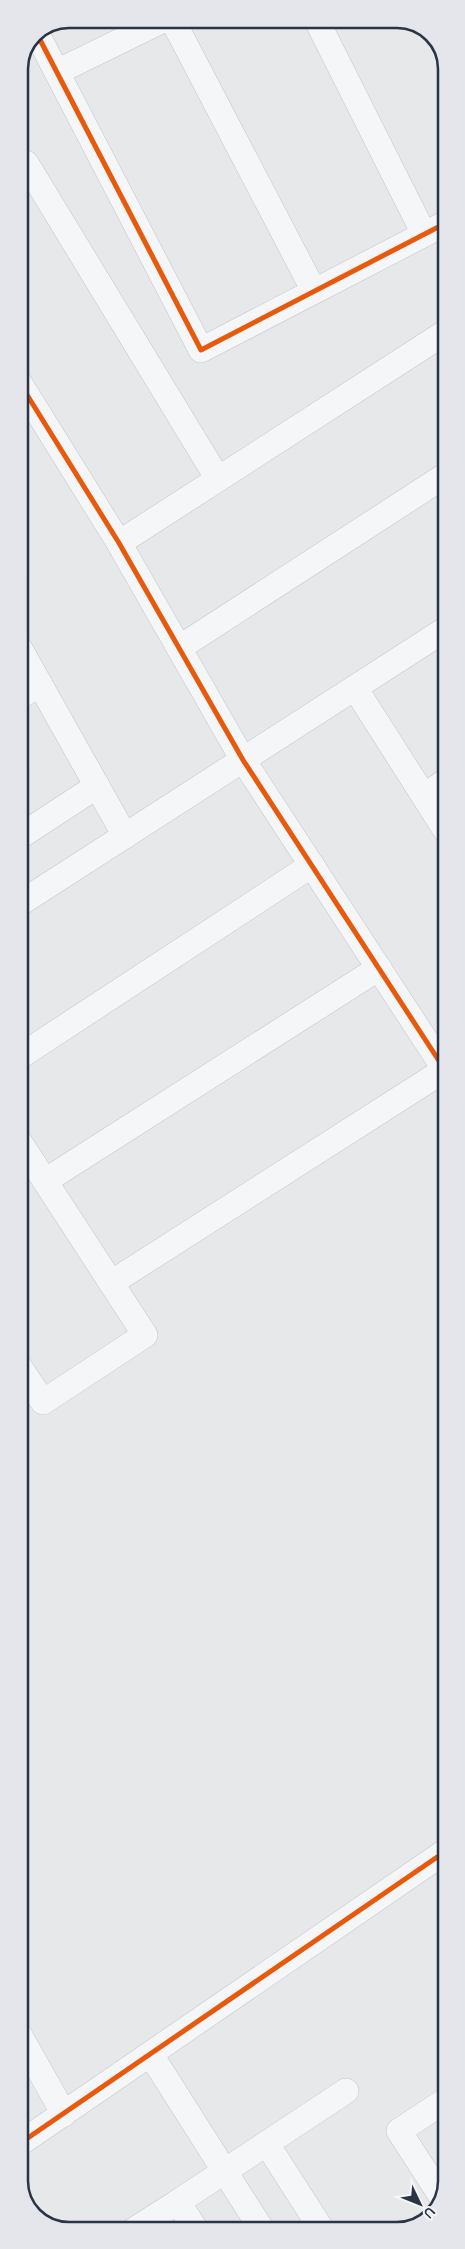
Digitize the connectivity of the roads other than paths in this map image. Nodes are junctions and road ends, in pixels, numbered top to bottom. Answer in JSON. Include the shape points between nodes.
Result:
{"nodes":[{"id":1,"x":147,"y":28,"type":"edge"},
{"id":2,"x":177,"y":28,"type":"edge"},
{"id":3,"x":321,"y":28,"type":"edge"},
{"id":4,"x":40,"y":40,"type":"edge"},
{"id":5,"x":57,"y":72,"type":"junction"},
{"id":6,"x":28,"y":166,"type":"edge"},
{"id":7,"x":437,"y":227,"type":"edge"},
{"id":8,"x":424,"y":234,"type":"junction"},
{"id":9,"x":314,"y":292,"type":"junction"},
{"id":10,"x":437,"y":338,"type":"edge"},
{"id":11,"x":28,"y":396,"type":"edge"},
{"id":12,"x":218,"y":479,"type":"junction"},
{"id":13,"x":437,"y":481,"type":"edge"},
{"id":14,"x":119,"y":543,"type":"junction"},
{"id":15,"x":437,"y":635,"type":"edge"},
{"id":16,"x":179,"y":648,"type":"junction"},
{"id":17,"x":28,"y":663,"type":"edge"},
{"id":18,"x":40,"y":684,"type":"junction"},
{"id":19,"x":355,"y":688,"type":"junction"},
{"id":20,"x":28,"y":691,"type":"edge"},
{"id":21,"x":244,"y":760,"type":"junction"},
{"id":22,"x":97,"y":786,"type":"junction"},
{"id":23,"x":437,"y":788,"type":"edge"},
{"id":24,"x":424,"y":796,"type":"junction"},
{"id":25,"x":437,"y":817,"type":"edge"},
{"id":26,"x":28,"y":831,"type":"edge"},
{"id":27,"x":125,"y":836,"type":"junction"},
{"id":28,"x":312,"y":865,"type":"junction"},
{"id":29,"x":28,"y":898,"type":"edge"},
{"id":30,"x":379,"y":968,"type":"junction"},
{"id":31,"x":28,"y":1050,"type":"edge"},
{"id":32,"x":437,"y":1057,"type":"edge"},
{"id":33,"x":437,"y":1075,"type":"edge"},
{"id":34,"x":28,"y":1154,"type":"edge"},
{"id":35,"x":45,"y":1181,"type":"junction"},
{"id":36,"x":111,"y":1283,"type":"junction"},
{"id":37,"x":28,"y":1380,"type":"edge"},
{"id":38,"x":438,"y":1857,"type":"edge"},
{"id":39,"x":151,"y":2054,"type":"junction"},
{"id":40,"x":28,"y":2056,"type":"edge"},
{"id":41,"x":346,"y":2091,"type":"dead end"},
{"id":42,"x":438,"y":2105,"type":"edge"},
{"id":43,"x":64,"y":2114,"type":"junction"},
{"id":44,"x":28,"y":2138,"type":"edge"},
{"id":45,"x":267,"y":2144,"type":"junction"},
{"id":46,"x":224,"y":2172,"type":"junction"},
{"id":47,"x":436,"y":2190,"type":"edge"},
{"id":48,"x":178,"y":2202,"type":"junction"},
{"id":49,"x":148,"y":2221,"type":"edge"},
{"id":50,"x":190,"y":2221,"type":"edge"},
{"id":51,"x":256,"y":2221,"type":"edge"},
{"id":52,"x":316,"y":2221,"type":"edge"}],
"edges":[{"from":1,"to":5,"type":"street"},
{"from":2,"to":9,"type":"street"},
{"from":3,"to":8,"type":"street"},
{"from":4,"to":5,"type":"street"},
{"from":5,"to":9,"type":"street","via":[[201,350]]},
{"from":6,"to":12,"type":"street"},
{"from":7,"to":8,"type":"street"},
{"from":8,"to":9,"type":"street"},
{"from":10,"to":12,"type":"street"},
{"from":11,"to":14,"type":"street"},
{"from":12,"to":14,"type":"street"},
{"from":13,"to":16,"type":"street"},
{"from":14,"to":16,"type":"street"},
{"from":15,"to":19,"type":"street"},
{"from":16,"to":21,"type":"street"},
{"from":17,"to":18,"type":"street"},
{"from":18,"to":20,"type":"street"},
{"from":18,"to":22,"type":"street"},
{"from":19,"to":21,"type":"street"},
{"from":19,"to":24,"type":"street"},
{"from":21,"to":27,"type":"street"},
{"from":21,"to":28,"type":"street"},
{"from":22,"to":26,"type":"street"},
{"from":22,"to":27,"type":"street"},
{"from":23,"to":24,"type":"street"},
{"from":24,"to":25,"type":"street"},
{"from":27,"to":29,"type":"street"},
{"from":28,"to":30,"type":"street"},
{"from":28,"to":31,"type":"street"},
{"from":30,"to":32,"type":"street"},
{"from":30,"to":35,"type":"street"},
{"from":33,"to":36,"type":"street"},
{"from":34,"to":35,"type":"street"},
{"from":35,"to":36,"type":"street"},
{"from":36,"to":37,"type":"street","via":[[145,1335],[43,1402]]},
{"from":38,"to":39,"type":"street"},
{"from":39,"to":43,"type":"street"},
{"from":39,"to":46,"type":"street"},
{"from":40,"to":43,"type":"street"},
{"from":41,"to":45,"type":"street"},
{"from":42,"to":47,"type":"street","via":[[399,2131]]},
{"from":43,"to":44,"type":"street"},
{"from":45,"to":46,"type":"street"},
{"from":45,"to":52,"type":"street"},
{"from":46,"to":48,"type":"street"},
{"from":46,"to":51,"type":"street"},
{"from":48,"to":49,"type":"street"},
{"from":48,"to":50,"type":"street"}]}
